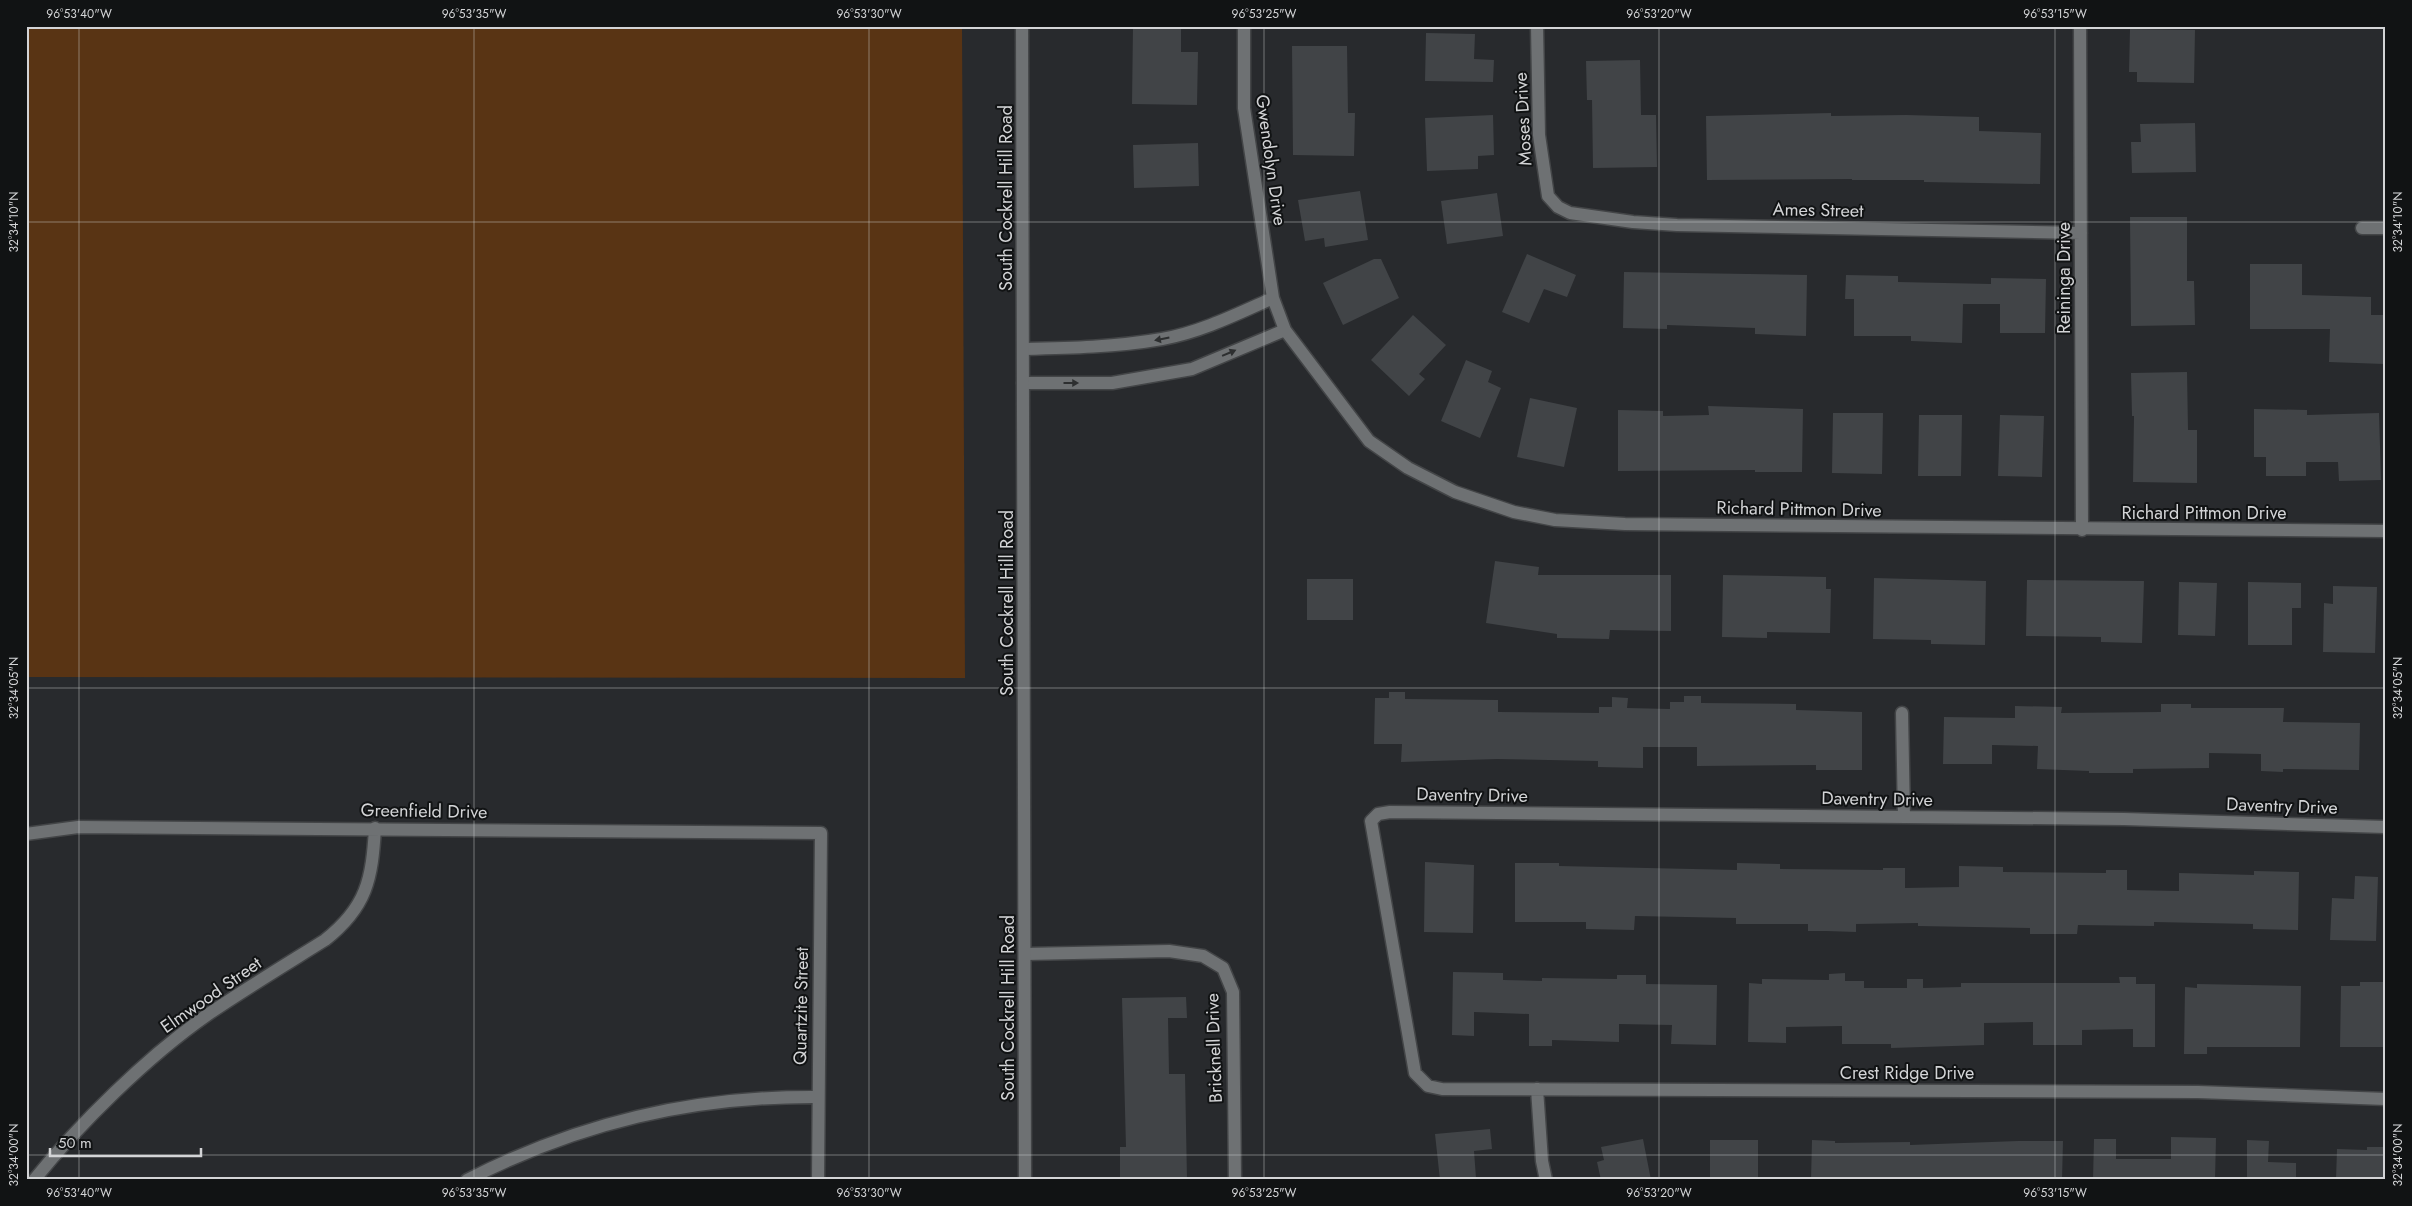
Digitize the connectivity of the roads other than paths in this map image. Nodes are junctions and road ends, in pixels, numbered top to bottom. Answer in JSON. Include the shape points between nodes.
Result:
{"nodes":[{"id":1,"x":1022,"y":26,"type":"edge"},
{"id":2,"x":1244,"y":26,"type":"edge"},
{"id":3,"x":1537,"y":26,"type":"edge"},
{"id":4,"x":2080,"y":26,"type":"edge"},
{"id":5,"x":1558,"y":207,"type":"joint"},
{"id":6,"x":2362,"y":228,"type":"dead end"},
{"id":7,"x":2386,"y":228,"type":"edge"},
{"id":8,"x":2081,"y":232,"type":"junction"},
{"id":9,"x":1273,"y":298,"type":"junction"},
{"id":10,"x":1285,"y":330,"type":"junction"},
{"id":11,"x":1024,"y":349,"type":"junction"},
{"id":12,"x":1023,"y":383,"type":"junction"},
{"id":13,"x":2082,"y":530,"type":"junction"},
{"id":14,"x":2386,"y":531,"type":"edge"},
{"id":15,"x":1902,"y":714,"type":"dead end"},
{"id":16,"x":1904,"y":817,"type":"junction"},
{"id":17,"x":2386,"y":827,"type":"edge"},
{"id":18,"x":375,"y":828,"type":"junction"},
{"id":19,"x":821,"y":833,"type":"joint"},
{"id":20,"x":26,"y":834,"type":"edge"},
{"id":21,"x":1025,"y":954,"type":"junction"},
{"id":22,"x":1428,"y":1086,"type":"joint"},
{"id":23,"x":1537,"y":1090,"type":"junction"},
{"id":24,"x":818,"y":1097,"type":"junction"},
{"id":25,"x":2386,"y":1099,"type":"edge"},
{"id":26,"x":34,"y":1180,"type":"edge"},
{"id":27,"x":467,"y":1180,"type":"edge"},
{"id":28,"x":818,"y":1180,"type":"edge"},
{"id":29,"x":1026,"y":1180,"type":"edge"},
{"id":30,"x":1235,"y":1180,"type":"edge"},
{"id":31,"x":1546,"y":1180,"type":"edge"}],
"edges":[{"from":1,"to":11,"type":"street","name":"South Cockrell Hill Road"},
{"from":2,"to":9,"type":"street","name":"Gwendolyn Drive","via":[[1244,108]]},
{"from":3,"to":5,"type":"street","name":"Moses Drive","via":[[1538,135],[1548,196]]},
{"from":4,"to":8,"type":"street","name":"Reininga Drive"},
{"from":5,"to":8,"type":"street","name":"Ames Street","via":[[1570,213],[1676,225]]},
{"from":6,"to":7,"type":"street"},
{"from":8,"to":13,"type":"street","name":"Reininga Drive"},
{"from":9,"to":10,"type":"street","name":"Gwendolyn Drive"},
{"from":9,"to":11,"type":"street","one_way":true,"via":[[1220,322],[1164,339],[1110,346]]},
{"from":12,"to":10,"type":"street","one_way":true,"via":[[1112,384],[1192,369]]},
{"from":10,"to":13,"type":"street","name":"Richard Pittmon Drive","via":[[1369,441],[1408,468],[1455,492],[1514,512],[1555,520],[1625,524]]},
{"from":11,"to":12,"type":"street","name":"South Cockrell Hill Road"},
{"from":12,"to":21,"type":"street","name":"South Cockrell Hill Road"},
{"from":13,"to":14,"type":"street","name":"Richard Pittmon Drive"},
{"from":15,"to":16,"type":"street"},
{"from":16,"to":17,"type":"street","name":"Daventry Drive","via":[[2124,819]]},
{"from":16,"to":22,"type":"street","name":"Daventry Drive","via":[[1378,814],[1371,821],[1415,1073]]},
{"from":18,"to":19,"type":"street","name":"Greenfield Drive"},
{"from":18,"to":20,"type":"street","name":"Greenfield Drive","via":[[78,827]]},
{"from":18,"to":26,"type":"street","name":"Elmwood Street","via":[[373,860],[366,888],[357,909],[343,926],[205,1016],[146,1064]]},
{"from":19,"to":24,"type":"street","name":"Quartzite Street"},
{"from":21,"to":29,"type":"street","name":"South Cockrell Hill Road"},
{"from":21,"to":30,"type":"street","name":"Bricknell Drive","via":[[1170,951],[1203,956],[1223,968],[1234,992]]},
{"from":22,"to":23,"type":"street","name":"Crest Ridge Drive"},
{"from":23,"to":25,"type":"street","name":"Crest Ridge Drive","via":[[2198,1092]]},
{"from":23,"to":31,"type":"street"},
{"from":24,"to":27,"type":"street","via":[[773,1097],[636,1116],[567,1136],[511,1157]]},
{"from":24,"to":28,"type":"street","name":"Quartzite Street"}]}
